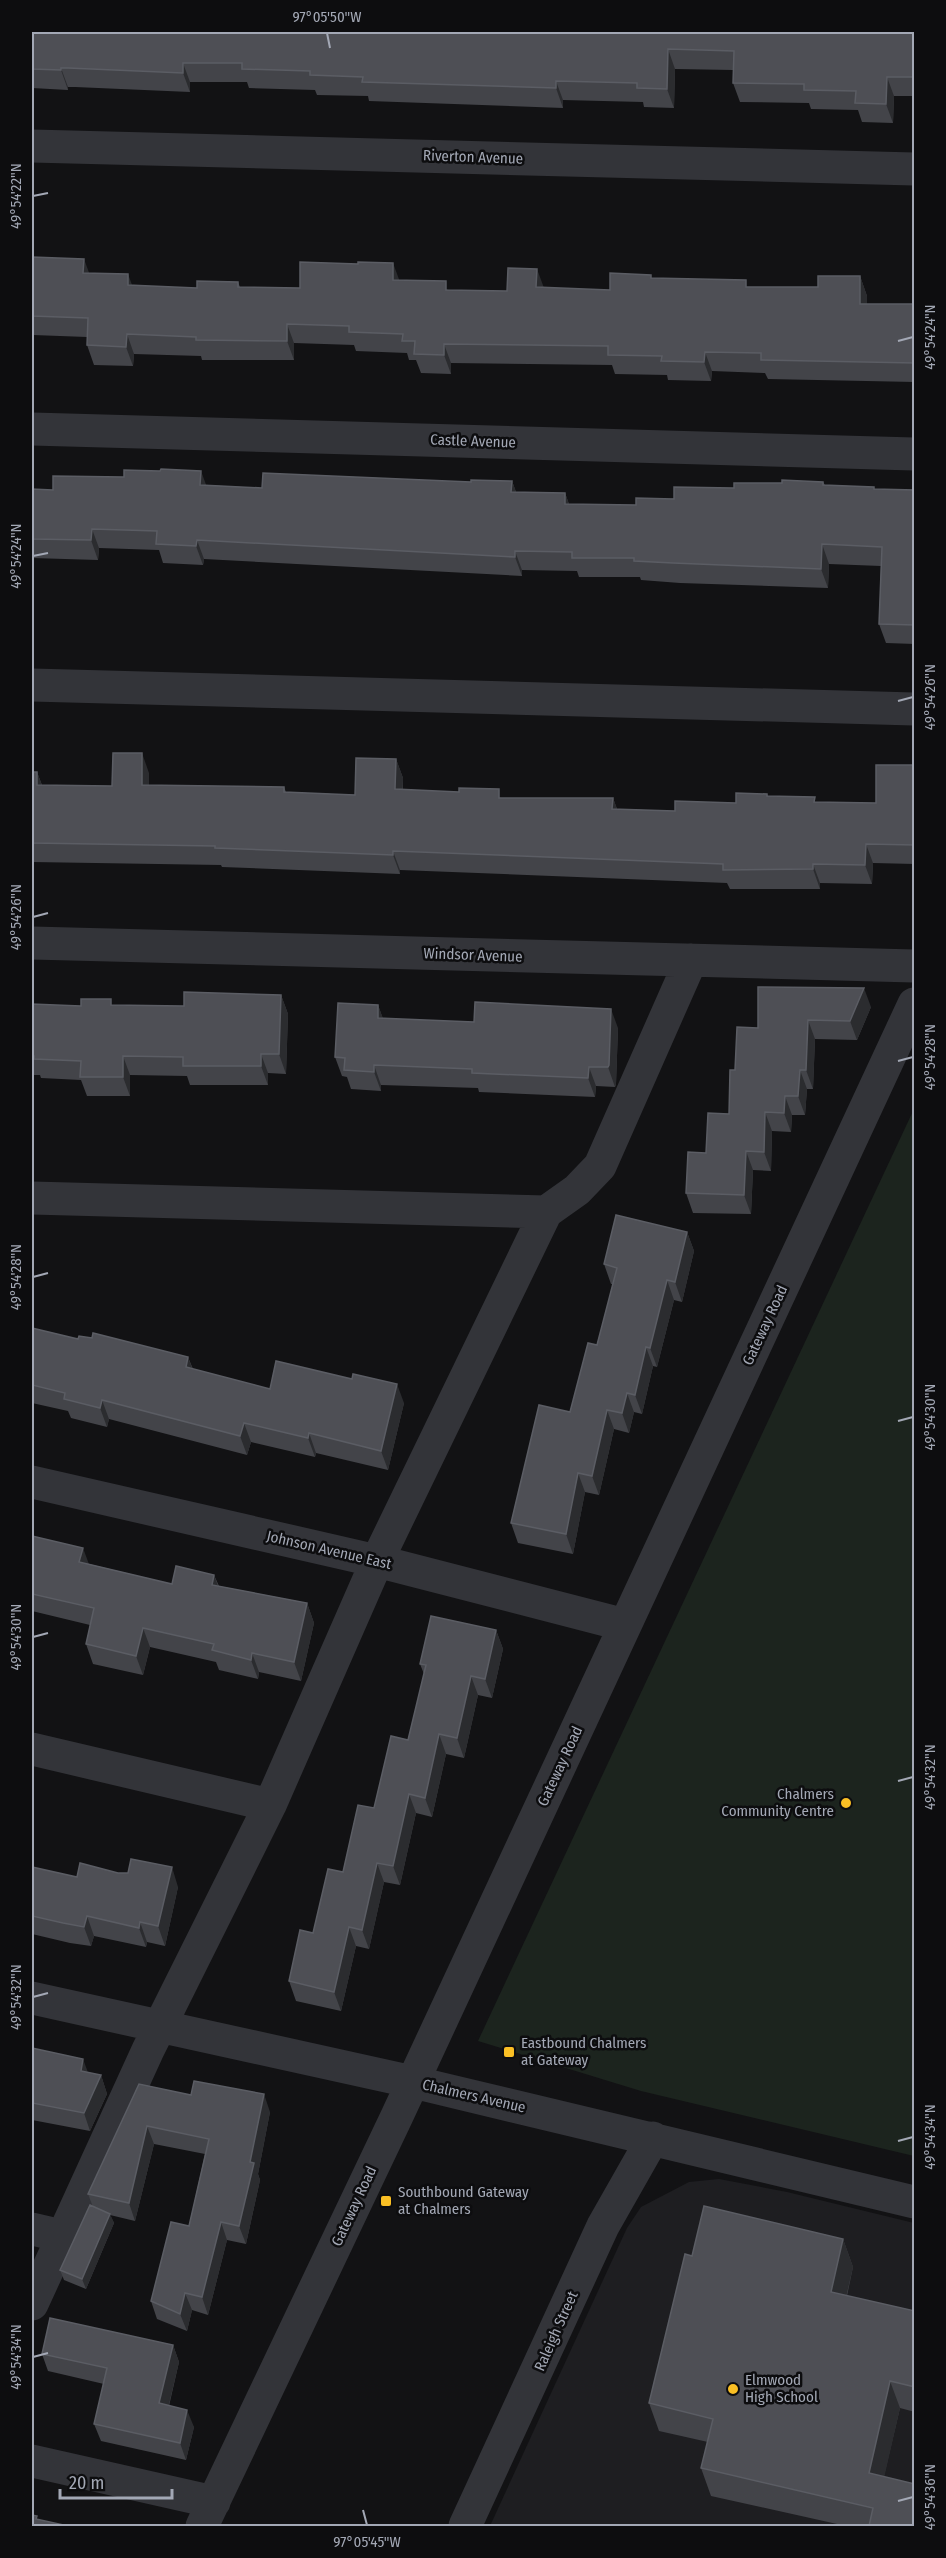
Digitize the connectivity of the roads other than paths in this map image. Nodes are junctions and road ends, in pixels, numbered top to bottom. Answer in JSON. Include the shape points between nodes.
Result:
{"nodes":[{"id":1,"x":32,"y":146,"type":"edge"},
{"id":2,"x":915,"y":169,"type":"edge"},
{"id":3,"x":32,"y":429,"type":"edge"},
{"id":4,"x":915,"y":454,"type":"edge"},
{"id":5,"x":32,"y":685,"type":"edge"},
{"id":6,"x":915,"y":709,"type":"edge"},
{"id":7,"x":32,"y":943,"type":"edge"},
{"id":8,"x":691,"y":960,"type":"junction"},
{"id":9,"x":915,"y":966,"type":"edge"},
{"id":10,"x":915,"y":1004,"type":"edge"},
{"id":11,"x":32,"y":1198,"type":"edge"},
{"id":12,"x":546,"y":1212,"type":"junction"},
{"id":13,"x":32,"y":1482,"type":"edge"},
{"id":14,"x":377,"y":1561,"type":"junction"},
{"id":15,"x":626,"y":1625,"type":"junction"},
{"id":16,"x":32,"y":1749,"type":"edge"},
{"id":17,"x":270,"y":1805,"type":"junction"},
{"id":18,"x":32,"y":1998,"type":"edge"},
{"id":19,"x":160,"y":2027,"type":"junction"},
{"id":20,"x":413,"y":2082,"type":"junction"},
{"id":21,"x":653,"y":2138,"type":"junction"},
{"id":22,"x":915,"y":2202,"type":"edge"},
{"id":23,"x":47,"y":2232,"type":"edge"},
{"id":24,"x":32,"y":2304,"type":"edge"},
{"id":25,"x":32,"y":2461,"type":"edge"},
{"id":26,"x":208,"y":2514,"type":"edge"},
{"id":27,"x":465,"y":2526,"type":"edge"}],
"edges":[{"from":1,"to":2,"type":"street","name":"Riverton Avenue"},
{"from":3,"to":4,"type":"street","name":"Castle Avenue"},
{"from":5,"to":6,"type":"street"},
{"from":7,"to":8,"type":"street","name":"Windsor Avenue"},
{"from":8,"to":9,"type":"street","name":"Windsor Avenue"},
{"from":8,"to":12,"type":"street","via":[[600,1166],[577,1190]]},
{"from":10,"to":15,"type":"street","name":"Gateway Road"},
{"from":11,"to":12,"type":"street"},
{"from":12,"to":14,"type":"street"},
{"from":13,"to":14,"type":"street","name":"Johnson Avenue East"},
{"from":14,"to":15,"type":"street","name":"Johnson Avenue East"},
{"from":14,"to":17,"type":"street"},
{"from":15,"to":20,"type":"street","name":"Gateway Road"},
{"from":16,"to":17,"type":"street"},
{"from":17,"to":19,"type":"street"},
{"from":18,"to":19,"type":"street","name":"Chalmers Avenue"},
{"from":19,"to":20,"type":"street","name":"Chalmers Avenue"},
{"from":19,"to":23,"type":"street"},
{"from":20,"to":21,"type":"street","name":"Chalmers Avenue"},
{"from":20,"to":26,"type":"street","name":"Gateway Road"},
{"from":21,"to":22,"type":"street","name":"Chalmers Avenue"},
{"from":21,"to":27,"type":"street","name":"Raleigh Street","via":[[603,2226]]},
{"from":23,"to":24,"type":"street"},
{"from":25,"to":26,"type":"street"}]}
